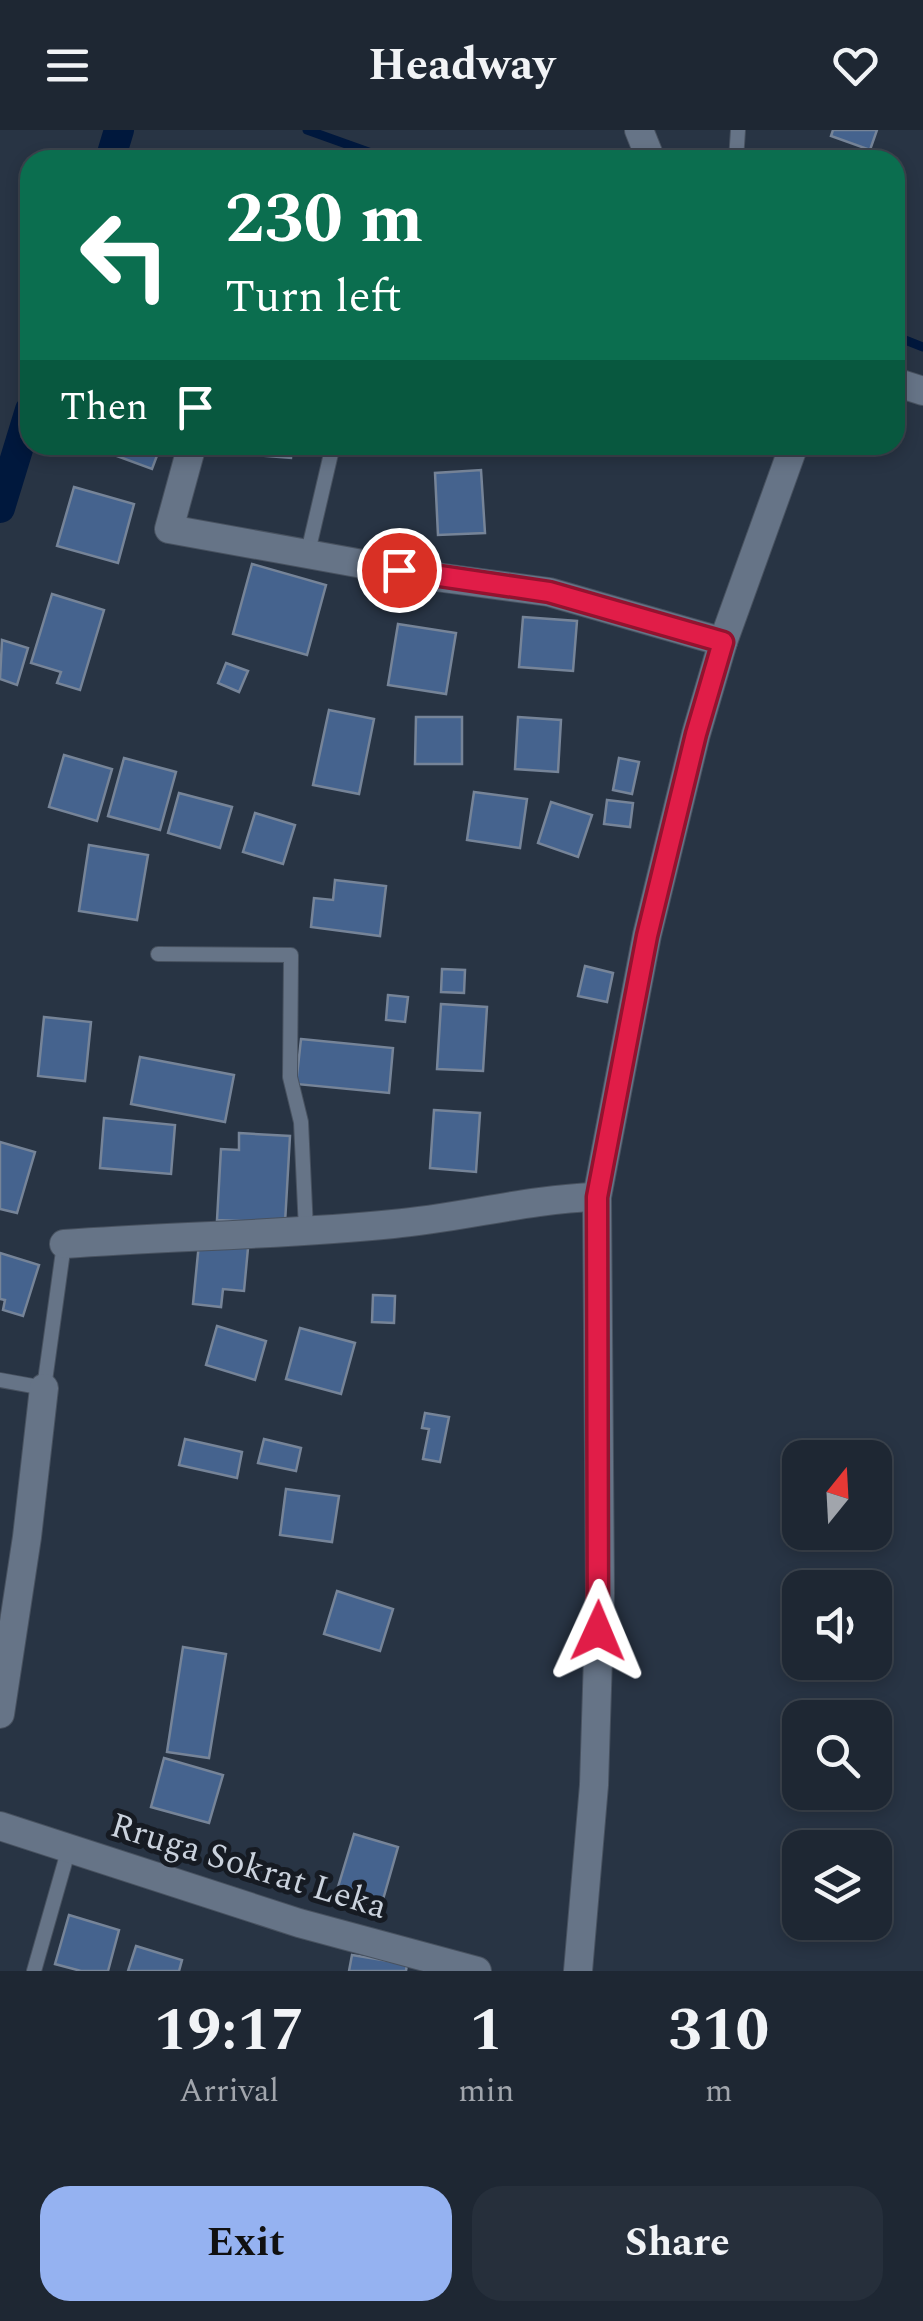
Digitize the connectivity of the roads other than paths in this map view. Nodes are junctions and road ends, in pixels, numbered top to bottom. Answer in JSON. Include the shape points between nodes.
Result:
{"nodes":[{"id":1,"x":189,"y":455,"type":"edge"},
{"id":2,"x":331,"y":455,"type":"edge"},
{"id":3,"x":790,"y":455,"type":"edge"},
{"id":4,"x":308,"y":552,"type":"junction"},
{"id":5,"x":723,"y":642,"type":"junction"},
{"id":6,"x":158,"y":954,"type":"dead end"},
{"id":7,"x":597,"y":1197,"type":"junction"},
{"id":8,"x":306,"y":1230,"type":"junction"},
{"id":9,"x":64,"y":1244,"type":"joint"},
{"id":10,"x":0,"y":1380,"type":"edge"},
{"id":11,"x":44,"y":1388,"type":"junction"},
{"id":12,"x":0,"y":1714,"type":"edge"},
{"id":13,"x":0,"y":1826,"type":"edge"},
{"id":14,"x":69,"y":1848,"type":"junction"},
{"id":15,"x":34,"y":1971,"type":"edge"},
{"id":16,"x":477,"y":1971,"type":"edge"},
{"id":17,"x":578,"y":1971,"type":"edge"}],
"edges":[{"from":1,"to":4,"type":"street","via":[[169,528]]},
{"from":2,"to":4,"type":"lane"},
{"from":3,"to":5,"type":"street"},
{"from":4,"to":5,"type":"street","via":[[549,592]]},
{"from":5,"to":7,"type":"street","via":[[647,936]]},
{"from":6,"to":8,"type":"lane","via":[[292,956],[290,1077],[301,1122]]},
{"from":7,"to":8,"type":"street"},
{"from":7,"to":17,"type":"street","via":[[600,1593],[594,1785]]},
{"from":8,"to":9,"type":"street"},
{"from":9,"to":11,"type":"lane"},
{"from":10,"to":11,"type":"lane"},
{"from":11,"to":12,"type":"street"},
{"from":13,"to":14,"type":"street","name":"Rruga Sokrat Leka"},
{"from":14,"to":15,"type":"lane"},
{"from":14,"to":16,"type":"street","name":"Rruga Sokrat Leka","via":[[299,1923]]}]}
